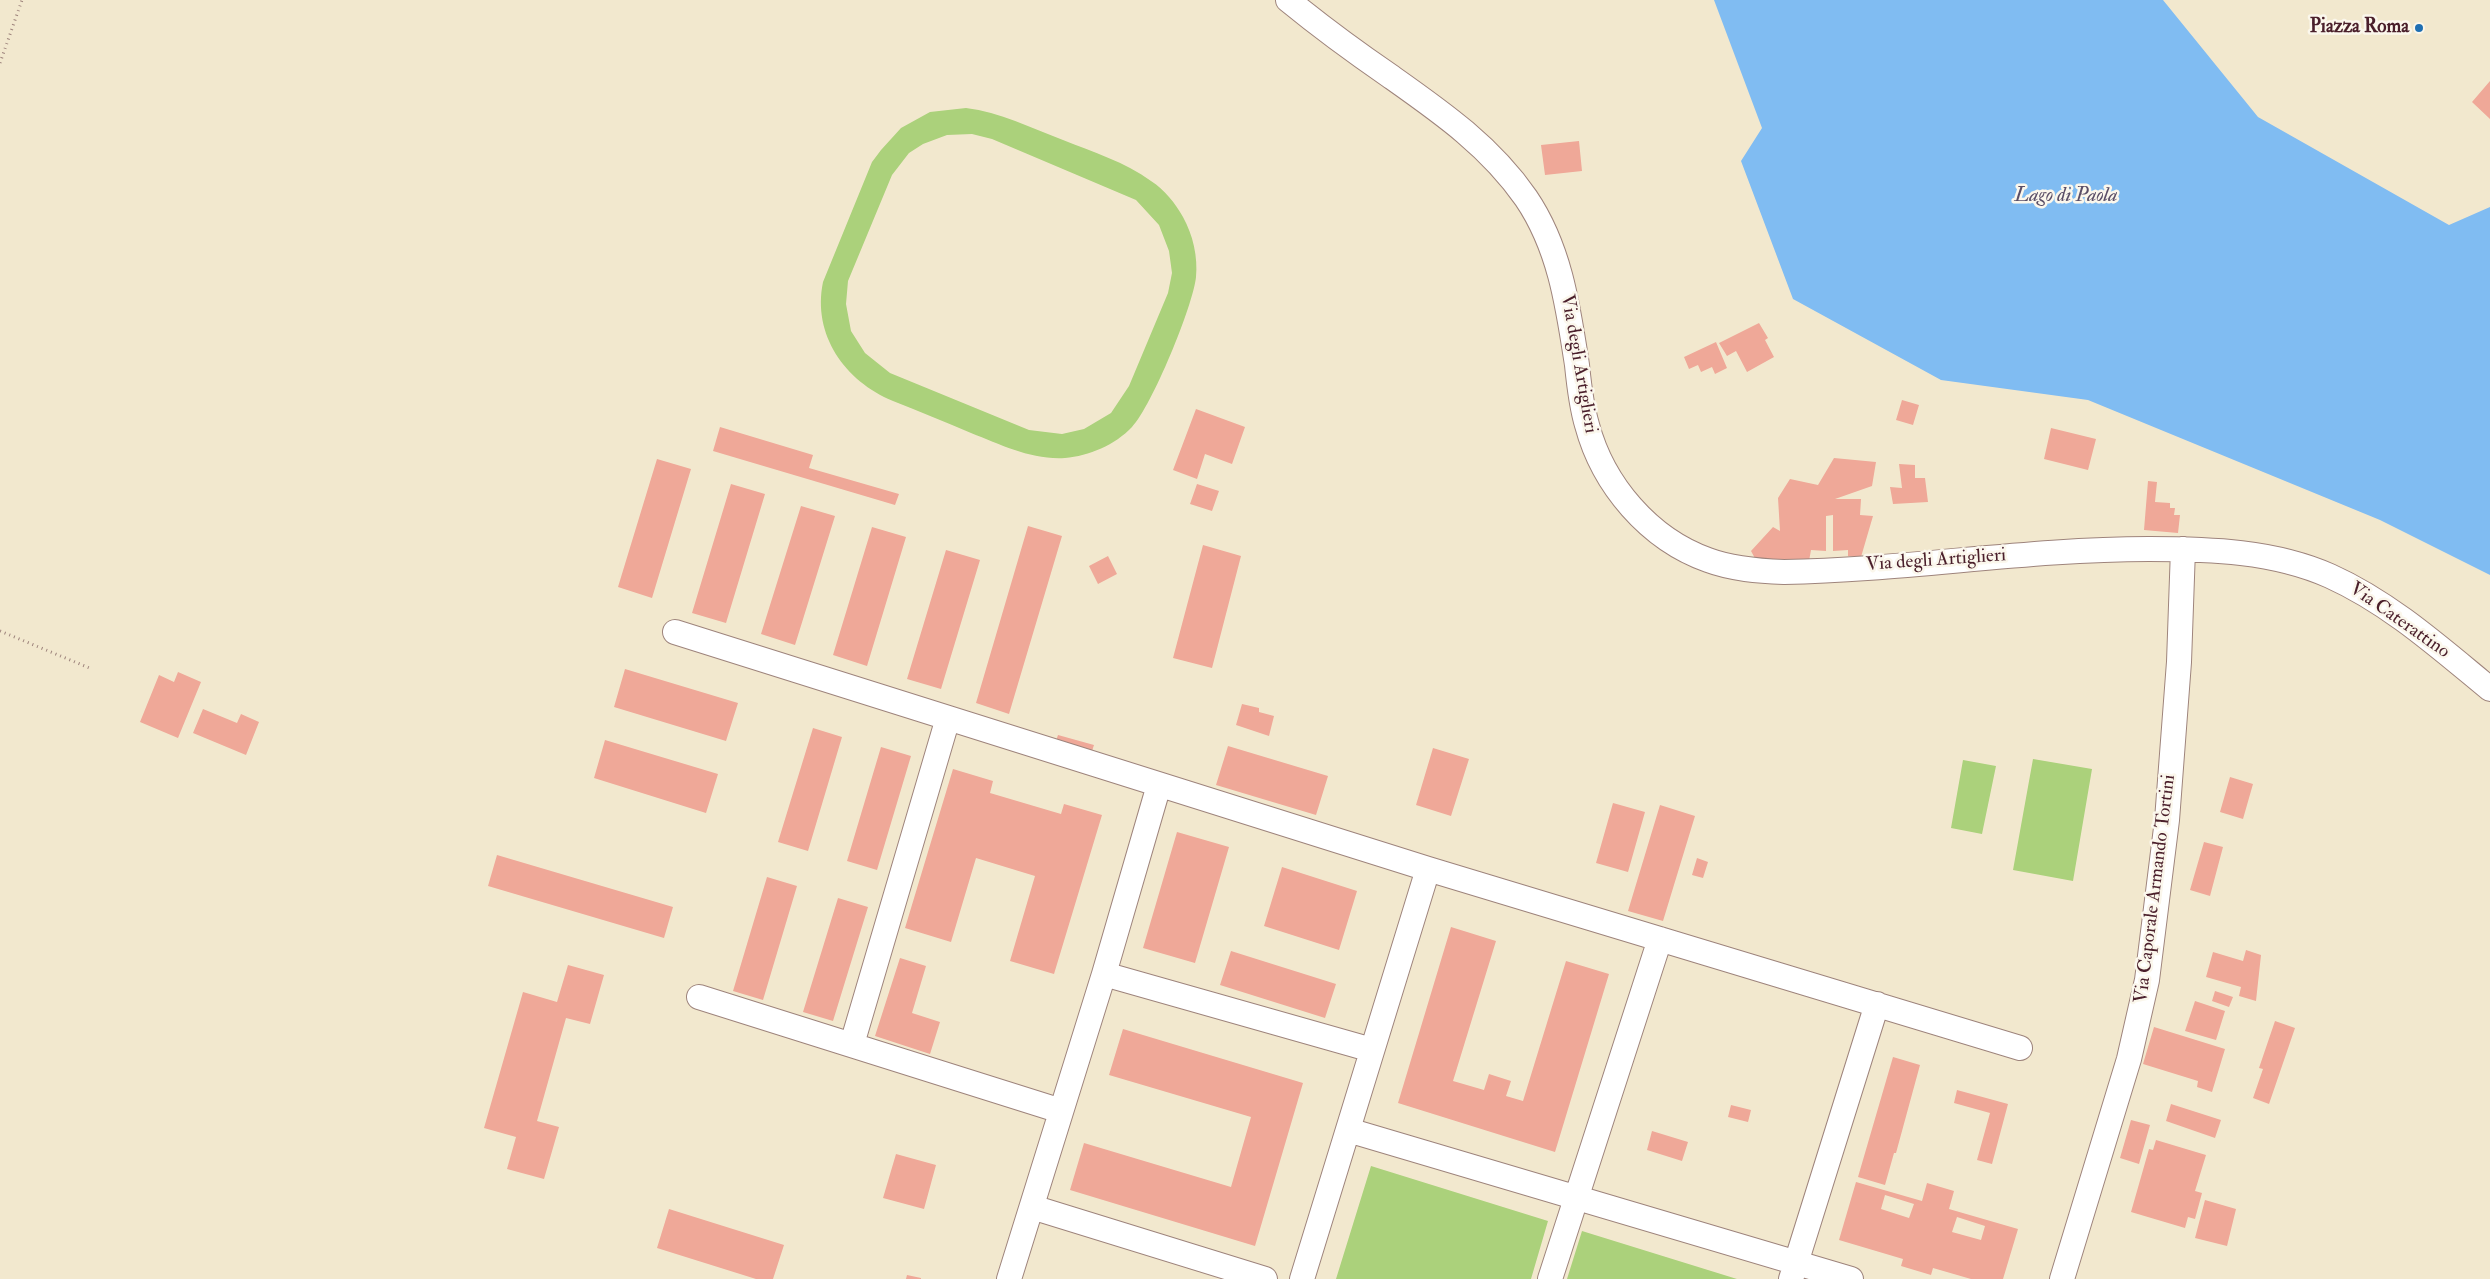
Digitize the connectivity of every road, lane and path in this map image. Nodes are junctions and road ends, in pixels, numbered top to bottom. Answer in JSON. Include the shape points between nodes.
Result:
{"nodes":[{"id":1,"x":22,"y":0,"type":"edge"},
{"id":2,"x":1288,"y":0,"type":"edge"},
{"id":3,"x":0,"y":63,"type":"edge"},
{"id":4,"x":2183,"y":549,"type":"junction"},
{"id":5,"x":0,"y":632,"type":"edge"},
{"id":6,"x":675,"y":632,"type":"dead end"},
{"id":7,"x":92,"y":669,"type":"dead end"},
{"id":8,"x":2490,"y":689,"type":"edge"},
{"id":9,"x":948,"y":718,"type":"junction"},
{"id":10,"x":1159,"y":785,"type":"junction"},
{"id":11,"x":1428,"y":869,"type":"junction"},
{"id":12,"x":1660,"y":939,"type":"junction"},
{"id":13,"x":1104,"y":974,"type":"junction"},
{"id":14,"x":699,"y":997,"type":"dead end"},
{"id":15,"x":1877,"y":1004,"type":"junction"},
{"id":16,"x":852,"y":1044,"type":"junction"},
{"id":17,"x":2020,"y":1048,"type":"dead end"},
{"id":18,"x":1372,"y":1050,"type":"junction"},
{"id":19,"x":1061,"y":1111,"type":"junction"},
{"id":20,"x":1348,"y":1130,"type":"junction"},
{"id":21,"x":1576,"y":1197,"type":"junction"},
{"id":22,"x":1032,"y":1207,"type":"junction"},
{"id":23,"x":1794,"y":1271,"type":"edge"},
{"id":24,"x":1009,"y":1279,"type":"edge"},
{"id":25,"x":1266,"y":1279,"type":"edge"},
{"id":26,"x":1302,"y":1279,"type":"edge"},
{"id":27,"x":1550,"y":1279,"type":"edge"},
{"id":28,"x":1851,"y":1279,"type":"edge"},
{"id":29,"x":2062,"y":1279,"type":"edge"}],
"edges":[{"from":1,"to":3,"type":"path"},
{"from":2,"to":4,"type":"street","name":"Via degli Artiglieri","via":[[1464,129],[1506,171],[1526,197],[1561,272],[1584,411],[1596,451],[1632,508],[1675,544],[1722,564],[1784,572],[2084,550]]},
{"from":4,"to":8,"type":"street","name":"Via Caterattino","via":[[2260,556],[2330,576],[2395,614]]},
{"from":4,"to":29,"type":"street","name":"Via Caporale Armando Tortini","via":[[2179,662],[2168,802],[2147,980],[2129,1059]]},
{"from":5,"to":7,"type":"path"},
{"from":6,"to":9,"type":"street"},
{"from":9,"to":10,"type":"street"},
{"from":9,"to":16,"type":"street"},
{"from":10,"to":11,"type":"street"},
{"from":10,"to":13,"type":"street"},
{"from":11,"to":12,"type":"street"},
{"from":11,"to":18,"type":"street"},
{"from":12,"to":15,"type":"street"},
{"from":12,"to":21,"type":"street"},
{"from":13,"to":18,"type":"street"},
{"from":13,"to":19,"type":"street"},
{"from":14,"to":16,"type":"street"},
{"from":15,"to":17,"type":"street"},
{"from":15,"to":23,"type":"street"},
{"from":16,"to":19,"type":"street"},
{"from":18,"to":20,"type":"street"},
{"from":19,"to":22,"type":"street"},
{"from":20,"to":21,"type":"street"},
{"from":20,"to":26,"type":"street"},
{"from":21,"to":23,"type":"street"},
{"from":21,"to":27,"type":"street"},
{"from":22,"to":24,"type":"street"},
{"from":22,"to":25,"type":"street"},
{"from":23,"to":28,"type":"street"}]}
